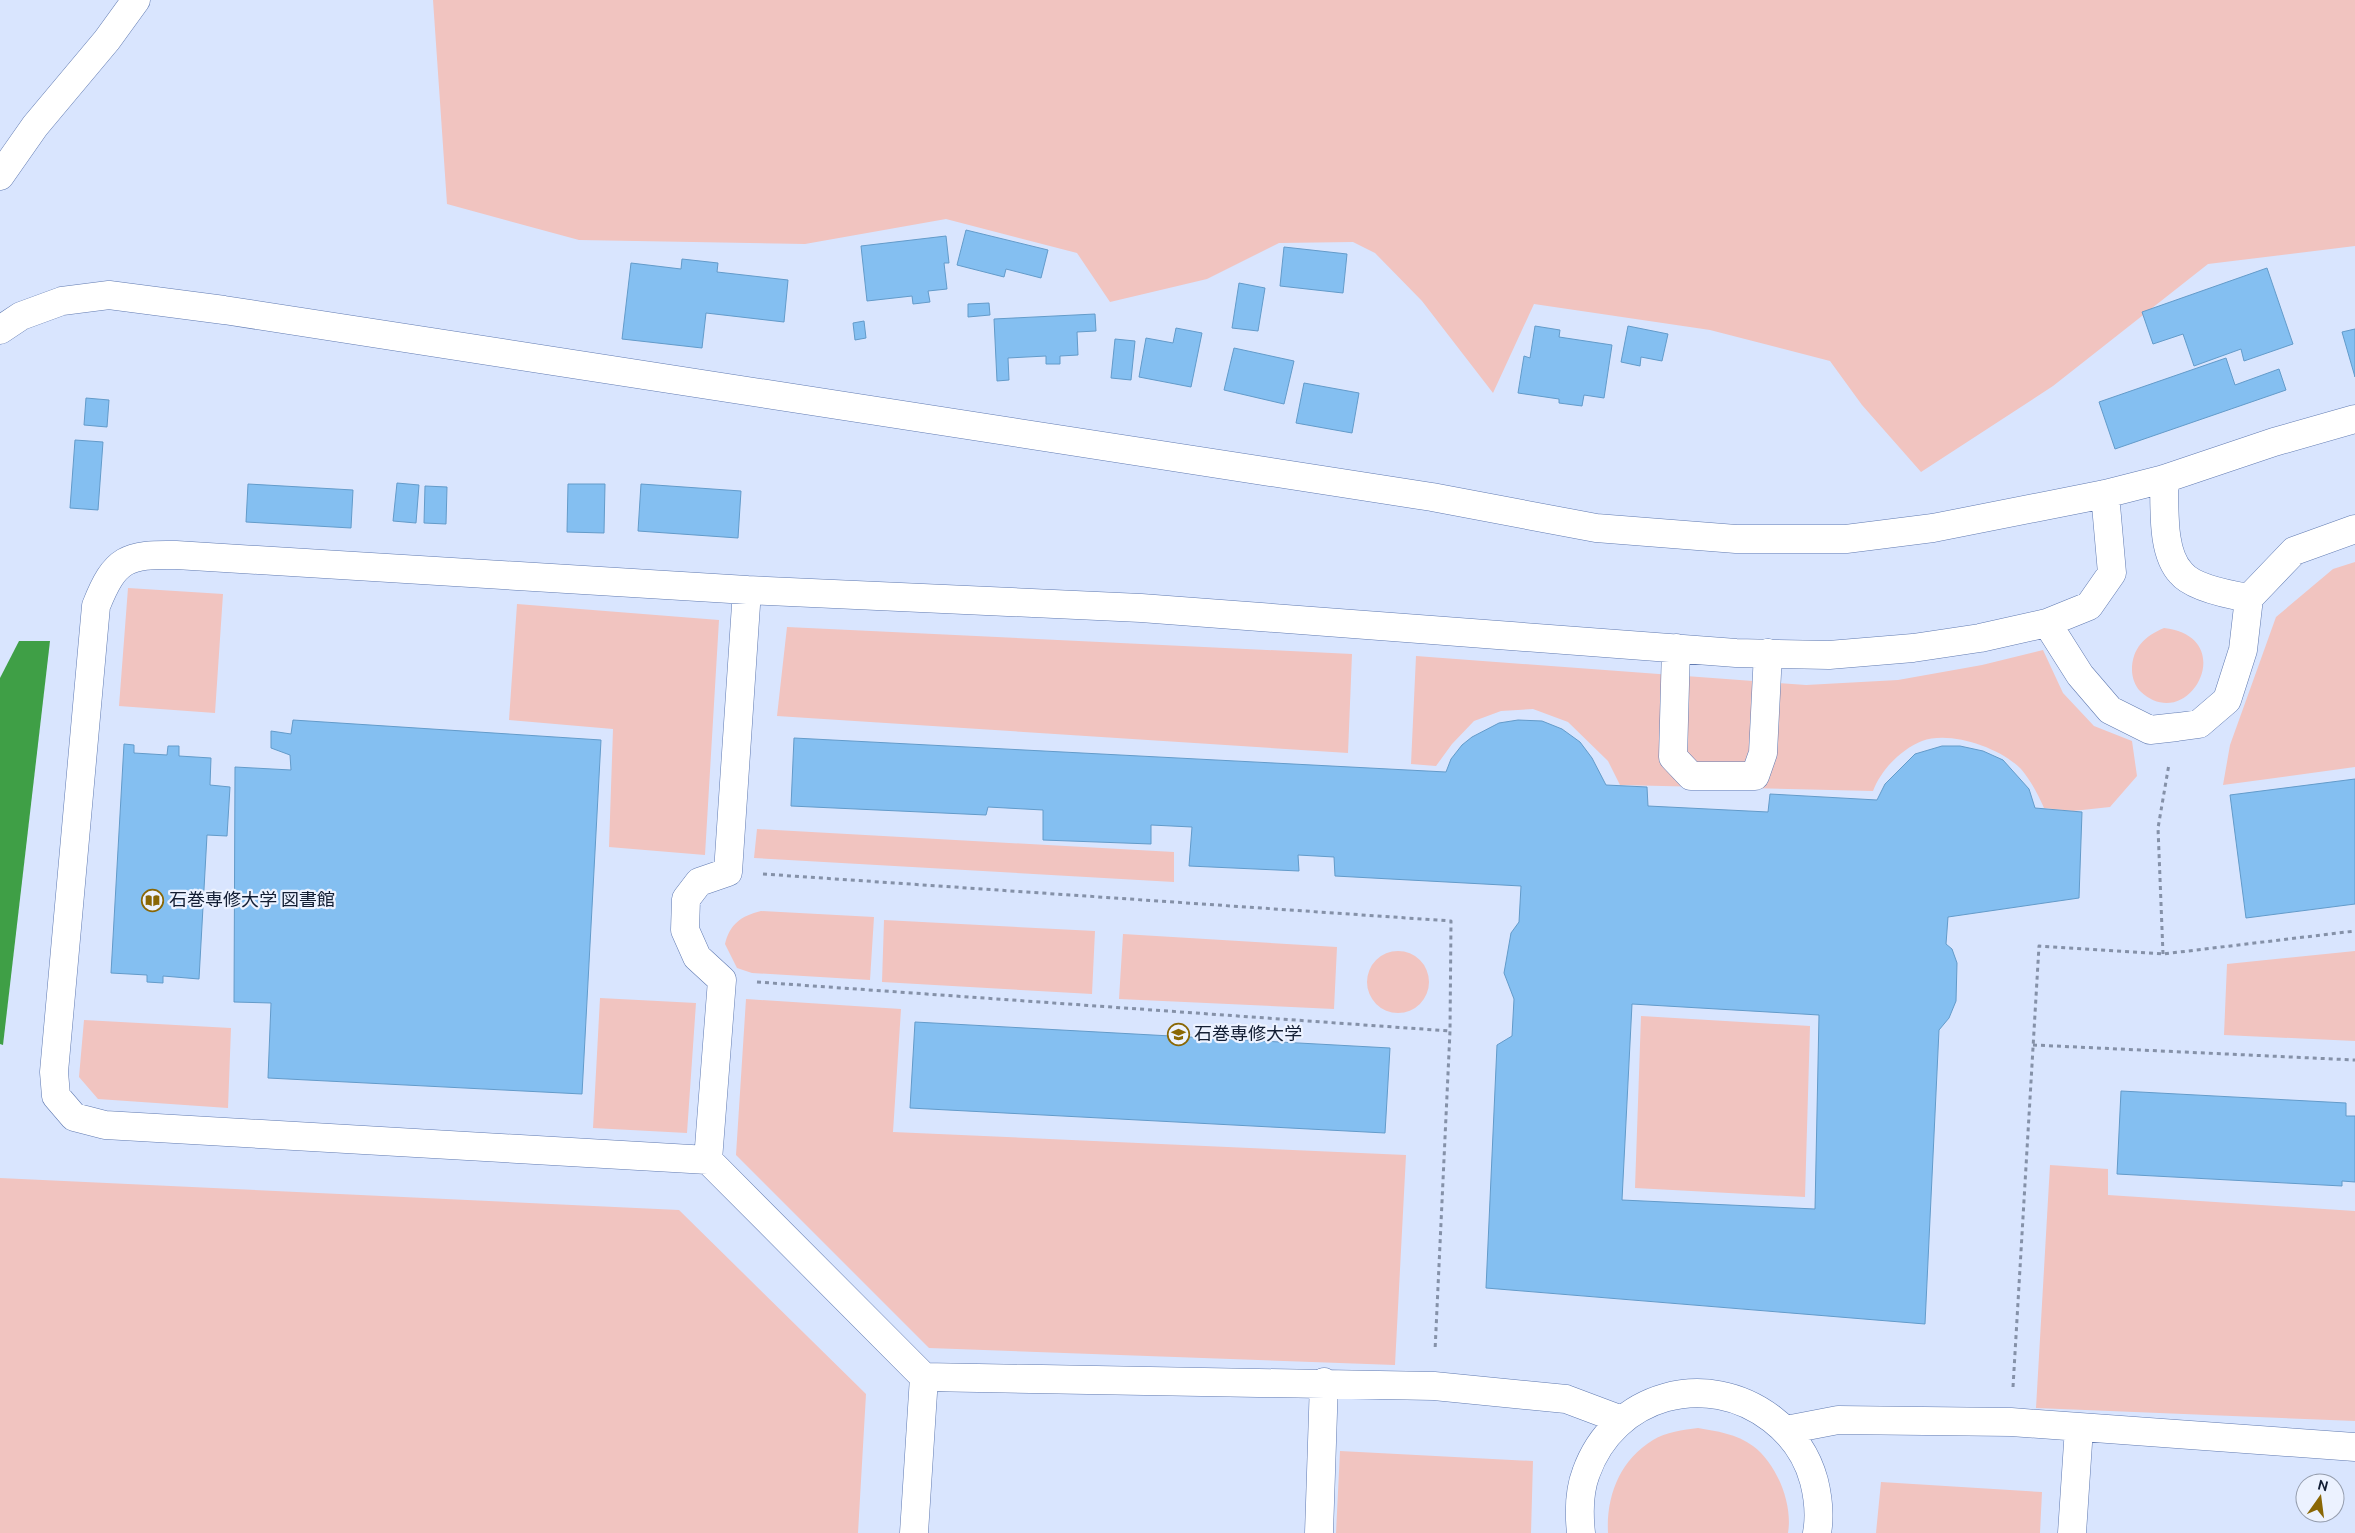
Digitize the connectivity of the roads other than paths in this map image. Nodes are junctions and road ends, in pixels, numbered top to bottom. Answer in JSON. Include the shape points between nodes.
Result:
{"nodes":[{"id":1,"x":136,"y":0,"type":"edge"},
{"id":2,"x":0,"y":176,"type":"edge"},
{"id":3,"x":0,"y":330,"type":"edge"},
{"id":4,"x":2355,"y":419,"type":"edge"},
{"id":5,"x":2164,"y":479,"type":"junction"},
{"id":6,"x":2104,"y":494,"type":"junction"},
{"id":7,"x":2355,"y":529,"type":"edge"},
{"id":8,"x":747,"y":590,"type":"junction"},
{"id":9,"x":2249,"y":598,"type":"junction"},
{"id":10,"x":2048,"y":623,"type":"junction"},
{"id":11,"x":1676,"y":648,"type":"junction"},
{"id":12,"x":1768,"y":653,"type":"junction"},
{"id":13,"x":708,"y":1160,"type":"junction"},
{"id":14,"x":924,"y":1377,"type":"junction"},
{"id":15,"x":1324,"y":1382,"type":"junction"},
{"id":16,"x":1622,"y":1420,"type":"junction"},
{"id":17,"x":2079,"y":1428,"type":"junction"},
{"id":18,"x":1786,"y":1430,"type":"junction"},
{"id":19,"x":2355,"y":1447,"type":"edge"},
{"id":20,"x":914,"y":1533,"type":"edge"},
{"id":21,"x":1319,"y":1533,"type":"edge"},
{"id":22,"x":1581,"y":1533,"type":"edge"},
{"id":23,"x":1817,"y":1533,"type":"edge"},
{"id":24,"x":2072,"y":1533,"type":"edge"}],
"edges":[{"from":1,"to":2,"type":"street","via":[[35,126]]},
{"from":3,"to":6,"type":"street","via":[[21,316],[62,301],[109,295],[1432,497],[1596,528],[1736,540],[1856,537],[1933,528]]},
{"from":4,"to":5,"type":"street"},
{"from":5,"to":6,"type":"street"},
{"from":5,"to":9,"type":"street","via":[[2167,547],[2181,574],[2212,591]]},
{"from":6,"to":10,"type":"street","via":[[2112,573],[2089,606]]},
{"from":7,"to":9,"type":"street","via":[[2294,551]]},
{"from":8,"to":11,"type":"street","via":[[1141,608]]},
{"from":8,"to":13,"type":"street","via":[[728,872],[699,882],[686,899],[685,930],[698,957],[722,980]]},
{"from":8,"to":13,"type":"street","via":[[143,554],[124,561],[106,580],[96,606],[54,1072],[56,1096],[74,1118],[105,1125]]},
{"from":9,"to":10,"type":"street","via":[[2243,650],[2227,700],[2199,724],[2176,727],[2150,730],[2110,710],[2080,675]]},
{"from":10,"to":12,"type":"street","via":[[1913,648],[1829,654]]},
{"from":11,"to":12,"type":"street"},
{"from":11,"to":12,"type":"street","via":[[1673,757],[1691,776],[1755,776],[1763,752]]},
{"from":13,"to":14,"type":"street"},
{"from":14,"to":15,"type":"street"},
{"from":14,"to":20,"type":"street"},
{"from":15,"to":16,"type":"street","via":[[1434,1386],[1566,1399]]},
{"from":15,"to":21,"type":"street"},
{"from":16,"to":18,"type":"street","via":[[1644,1406],[1668,1397],[1710,1393],[1756,1407]]},
{"from":16,"to":22,"type":"street","via":[[1602,1441],[1585,1474],[1579,1514]]},
{"from":17,"to":18,"type":"street","via":[[2011,1422],[1838,1420]]},
{"from":17,"to":19,"type":"street"},
{"from":17,"to":24,"type":"street"},
{"from":18,"to":23,"type":"street","via":[[1810,1468],[1818,1498]]}]}
